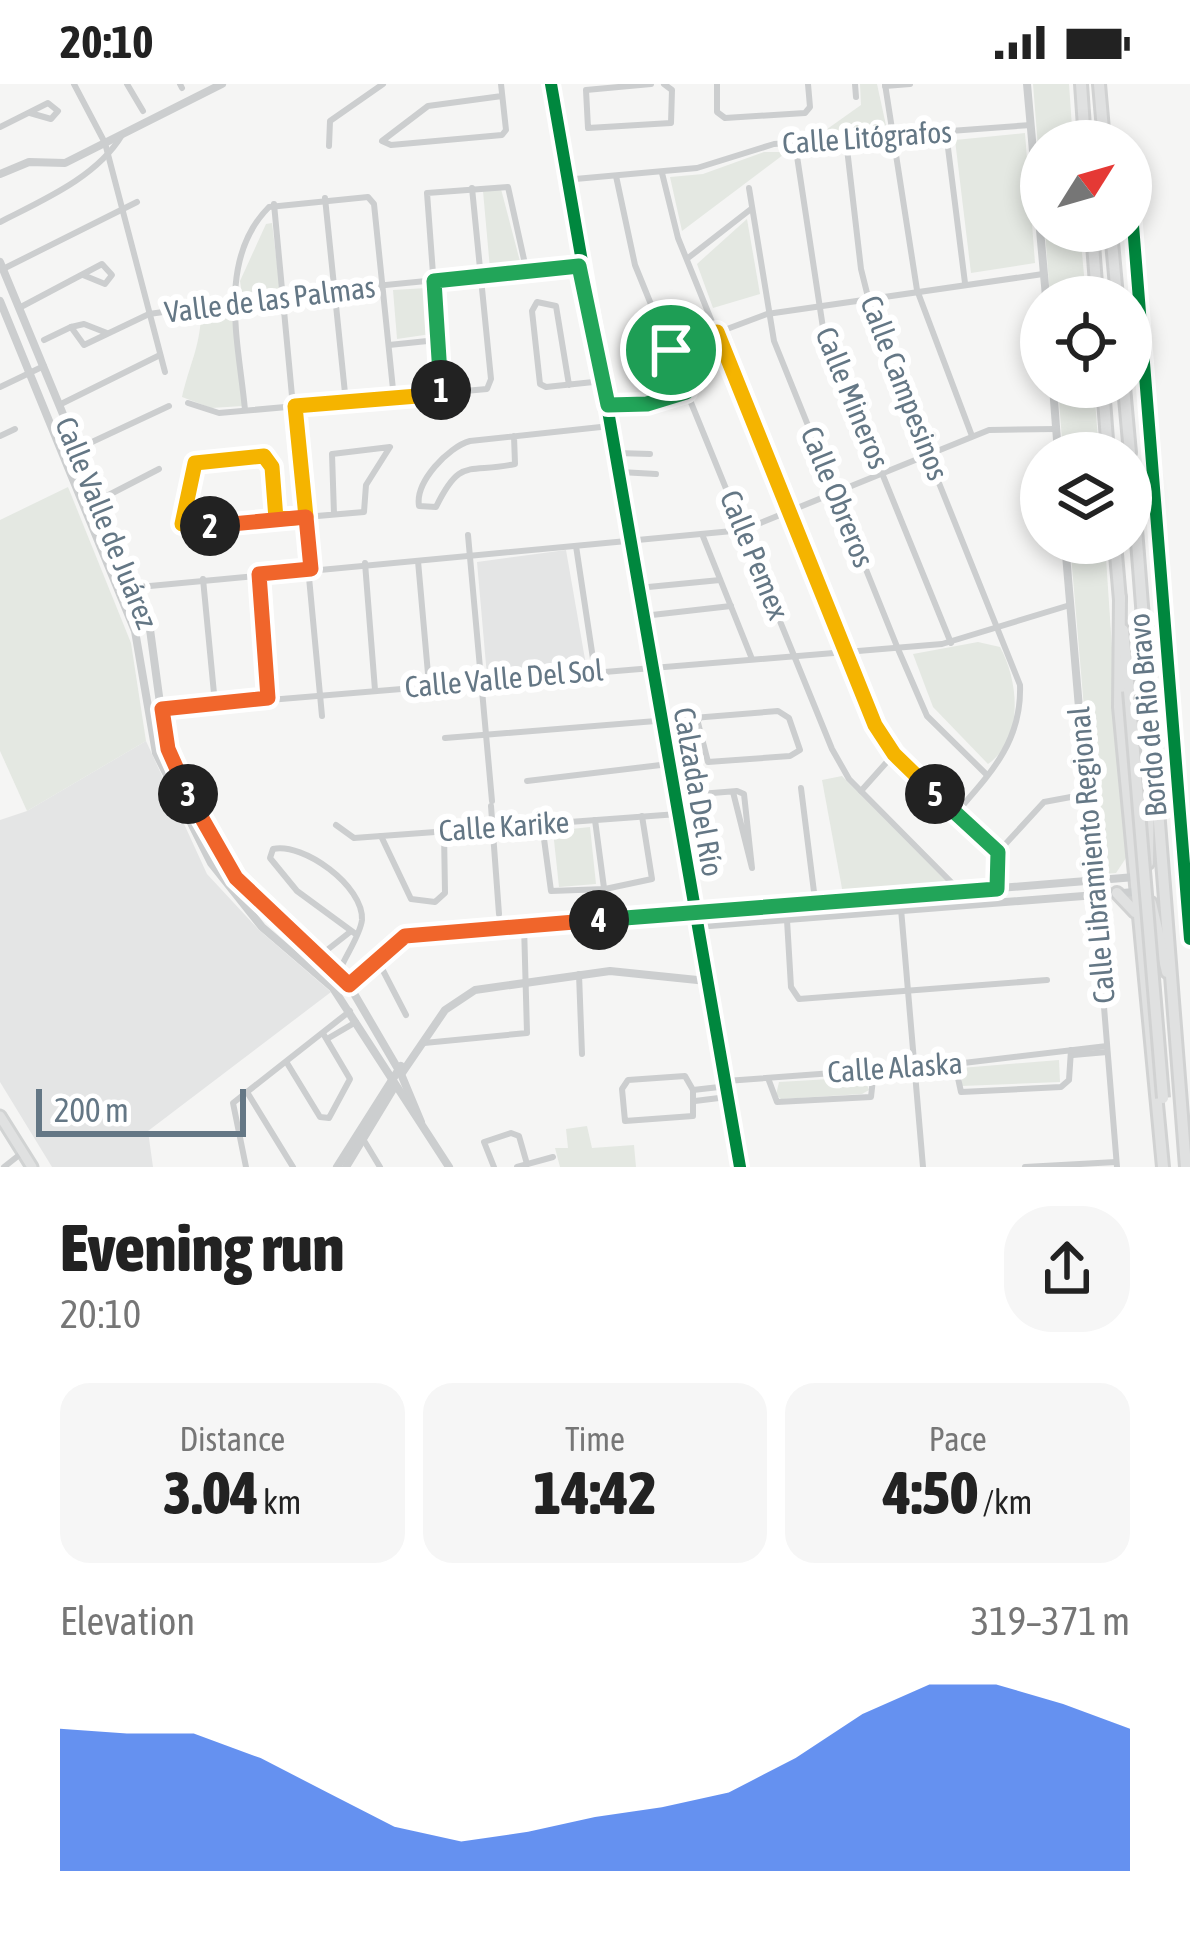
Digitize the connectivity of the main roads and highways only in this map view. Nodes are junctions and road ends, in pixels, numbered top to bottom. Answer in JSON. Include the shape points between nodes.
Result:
{"nodes":[{"id":1,"x":1081,"y":84,"type":"edge"},
{"id":2,"x":1099,"y":84,"type":"edge"},
{"id":3,"x":1084,"y":120,"type":"edge"},
{"id":4,"x":1102,"y":120,"type":"edge"},
{"id":5,"x":1117,"y":564,"type":"edge"},
{"id":6,"x":1139,"y":564,"type":"edge"},
{"id":7,"x":1120,"y":597,"type":"junction"},
{"id":8,"x":1153,"y":749,"type":"junction"},
{"id":9,"x":1132,"y":854,"type":"junction"},
{"id":10,"x":1120,"y":879,"type":"road end"},
{"id":11,"x":1138,"y":884,"type":"junction"},
{"id":12,"x":1117,"y":893,"type":"road end"},
{"id":13,"x":1138,"y":925,"type":"junction"},
{"id":14,"x":1171,"y":981,"type":"junction"},
{"id":15,"x":0,"y":1116,"type":"edge"},
{"id":16,"x":32,"y":1167,"type":"edge"},
{"id":17,"x":1165,"y":1167,"type":"edge"},
{"id":18,"x":1186,"y":1167,"type":"edge"}],
"edges":[{"from":1,"to":3,"type":"highway"},
{"from":2,"to":4,"type":"highway"},
{"from":5,"to":7,"type":"highway"},
{"from":6,"to":8,"type":"highway"},
{"from":7,"to":9,"type":"highway","via":[[1117,673]]},
{"from":7,"to":17,"type":"highway","bridge":true},
{"from":8,"to":11,"type":"highway","via":[[1148,862]]},
{"from":8,"to":14,"type":"highway"},
{"from":9,"to":10,"type":"highway"},
{"from":9,"to":11,"type":"highway"},
{"from":11,"to":13,"type":"highway"},
{"from":11,"to":14,"type":"highway"},
{"from":12,"to":13,"type":"highway"},
{"from":13,"to":17,"type":"highway"},
{"from":14,"to":18,"type":"highway"},
{"from":15,"to":16,"type":"main road"}]}
